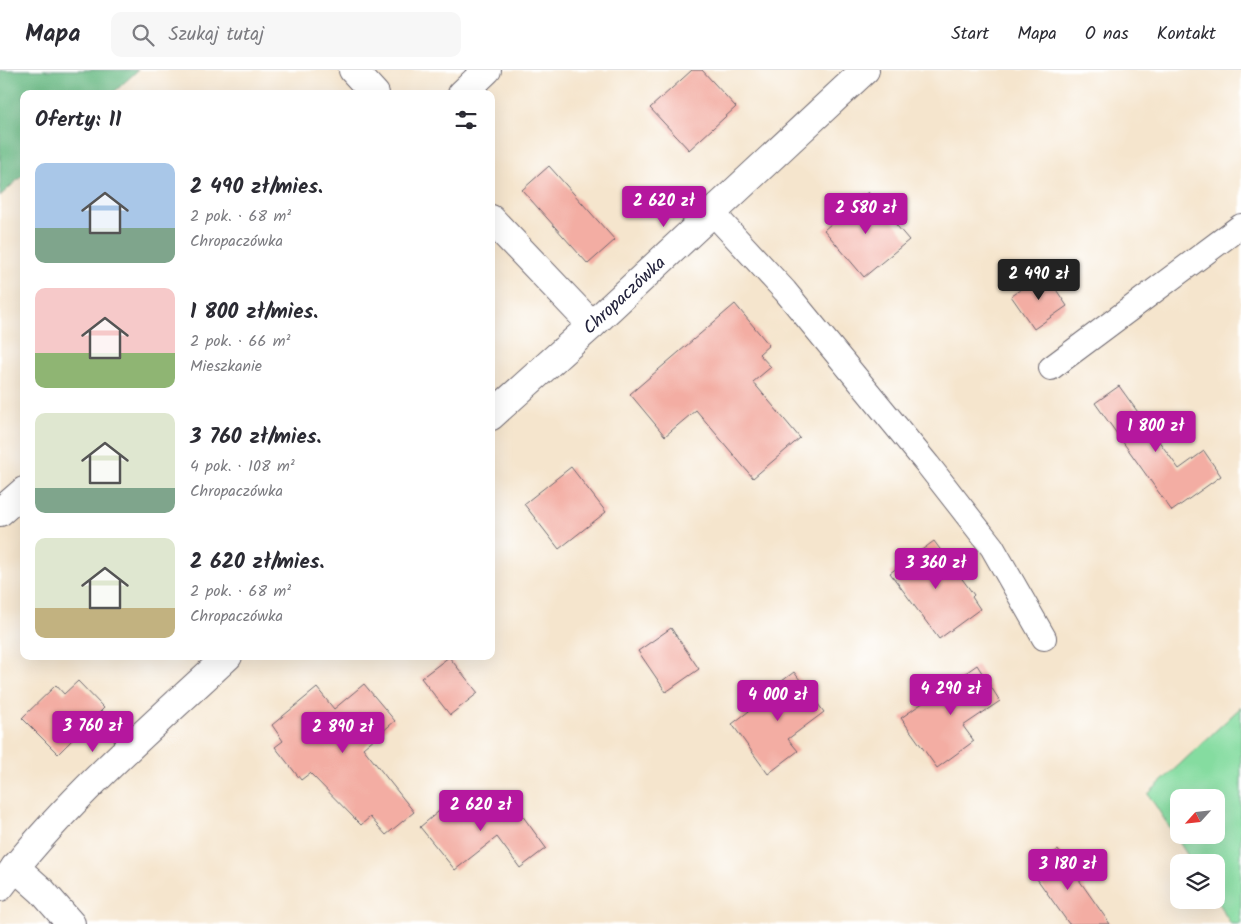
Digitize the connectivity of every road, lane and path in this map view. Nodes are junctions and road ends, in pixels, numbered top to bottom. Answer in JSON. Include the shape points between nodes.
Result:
{"nodes":[{"id":1,"x":354,"y":70,"type":"edge"},
{"id":2,"x":487,"y":70,"type":"edge"},
{"id":3,"x":864,"y":70,"type":"edge"},
{"id":4,"x":372,"y":90,"type":"edge"},
{"id":5,"x":466,"y":90,"type":"edge"},
{"id":6,"x":712,"y":212,"type":"junction"},
{"id":7,"x":495,"y":223,"type":"edge"},
{"id":8,"x":1241,"y":226,"type":"edge"},
{"id":9,"x":592,"y":325,"type":"junction"},
{"id":10,"x":1051,"y":368,"type":"dead end"},
{"id":11,"x":495,"y":412,"type":"edge"},
{"id":12,"x":20,"y":494,"type":"edge"},
{"id":13,"x":0,"y":512,"type":"edge"},
{"id":14,"x":1044,"y":638,"type":"dead end"},
{"id":15,"x":224,"y":660,"type":"edge"},
{"id":16,"x":8,"y":877,"type":"edge"},
{"id":17,"x":71,"y":924,"type":"edge"}],
"edges":[{"from":1,"to":4,"type":"street"},
{"from":2,"to":5,"type":"street"},
{"from":3,"to":6,"type":"street","name":"Chropaczówka"},
{"from":6,"to":9,"type":"street","name":"Chropaczówka"},
{"from":6,"to":14,"type":"lane","via":[[785,291],[992,547]]},
{"from":7,"to":9,"type":"street"},
{"from":8,"to":10,"type":"lane"},
{"from":9,"to":11,"type":"street","name":"Chropaczówka"},
{"from":12,"to":13,"type":"street"},
{"from":15,"to":16,"type":"street","via":[[105,771],[35,843]]},
{"from":16,"to":17,"type":"street","via":[[42,891]]}]}
